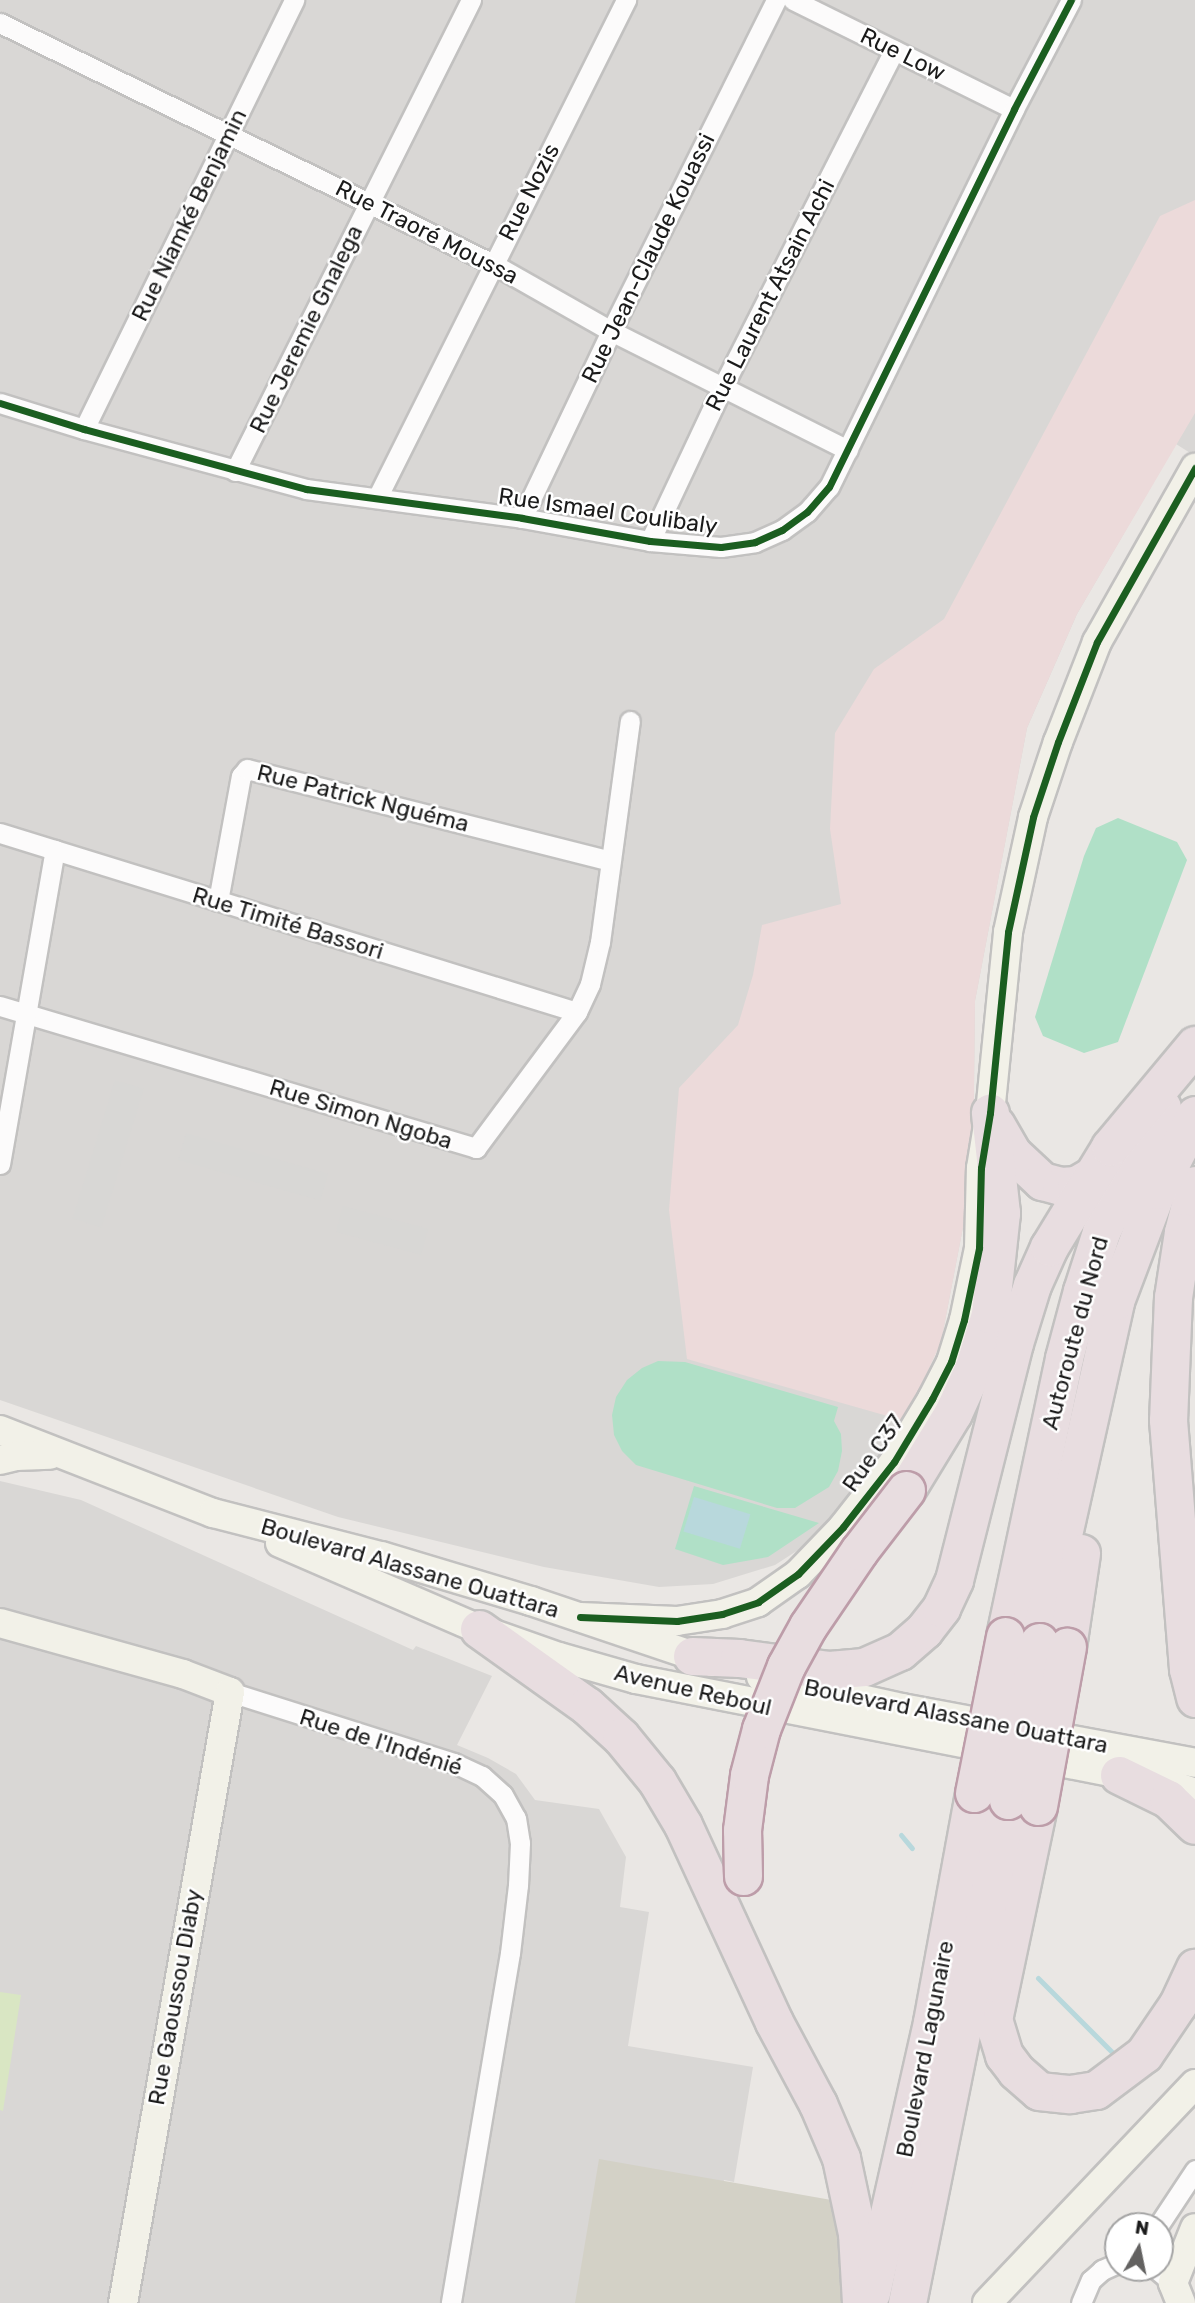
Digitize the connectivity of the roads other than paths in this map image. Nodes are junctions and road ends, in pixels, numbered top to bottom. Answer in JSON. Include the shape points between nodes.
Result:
{"nodes":[{"id":1,"x":295,"y":0,"type":"edge"},
{"id":2,"x":471,"y":0,"type":"edge"},
{"id":3,"x":626,"y":0,"type":"edge"},
{"id":4,"x":776,"y":0,"type":"edge"},
{"id":5,"x":793,"y":0,"type":"edge"},
{"id":6,"x":1071,"y":0,"type":"edge"},
{"id":7,"x":0,"y":23,"type":"edge"},
{"id":8,"x":894,"y":50,"type":"junction"},
{"id":9,"x":1014,"y":108,"type":"junction"},
{"id":10,"x":230,"y":133,"type":"junction"},
{"id":11,"x":369,"y":202,"type":"junction"},
{"id":12,"x":493,"y":264,"type":"junction"},
{"id":13,"x":611,"y":331,"type":"junction"},
{"id":14,"x":723,"y":386,"type":"junction"},
{"id":15,"x":0,"y":403,"type":"edge"},
{"id":16,"x":84,"y":429,"type":"junction"},
{"id":17,"x":848,"y":450,"type":"junction"},
{"id":18,"x":1195,"y":468,"type":"edge"},
{"id":19,"x":235,"y":471,"type":"junction"},
{"id":20,"x":377,"y":498,"type":"junction"},
{"id":21,"x":522,"y":518,"type":"junction"},
{"id":22,"x":650,"y":541,"type":"junction"},
{"id":23,"x":630,"y":721,"type":"dead end"},
{"id":24,"x":0,"y":833,"type":"edge"},
{"id":25,"x":55,"y":850,"type":"junction"},
{"id":26,"x":611,"y":861,"type":"junction"},
{"id":27,"x":218,"y":901,"type":"junction"},
{"id":28,"x":0,"y":1006,"type":"edge"},
{"id":29,"x":577,"y":1012,"type":"junction"},
{"id":30,"x":24,"y":1013,"type":"junction"},
{"id":31,"x":1195,"y":1047,"type":"edge"},
{"id":32,"x":990,"y":1113,"type":"junction"},
{"id":33,"x":1195,"y":1115,"type":"edge"},
{"id":34,"x":0,"y":1164,"type":"edge"},
{"id":35,"x":1090,"y":1177,"type":"junction"},
{"id":36,"x":1195,"y":1185,"type":"edge"},
{"id":37,"x":0,"y":1430,"type":"edge"},
{"id":38,"x":64,"y":1455,"type":"junction"},
{"id":39,"x":0,"y":1461,"type":"edge"},
{"id":40,"x":213,"y":1513,"type":"junction"},
{"id":41,"x":580,"y":1617,"type":"junction"},
{"id":42,"x":0,"y":1622,"type":"edge"},
{"id":43,"x":479,"y":1629,"type":"junction"},
{"id":44,"x":1037,"y":1642,"type":"junction"},
{"id":45,"x":692,"y":1656,"type":"junction"},
{"id":46,"x":230,"y":1692,"type":"junction"},
{"id":47,"x":1195,"y":1698,"type":"edge"},
{"id":48,"x":1195,"y":1763,"type":"edge"},
{"id":49,"x":1119,"y":1775,"type":"junction"},
{"id":50,"x":1195,"y":1793,"type":"edge"},
{"id":51,"x":1006,"y":1800,"type":"junction"},
{"id":52,"x":1195,"y":1825,"type":"edge"},
{"id":53,"x":1195,"y":1968,"type":"edge"},
{"id":54,"x":774,"y":2022,"type":"junction"},
{"id":55,"x":1195,"y":2084,"type":"edge"},
{"id":56,"x":1195,"y":2170,"type":"edge"},
{"id":57,"x":1167,"y":2212,"type":"edge"},
{"id":58,"x":1195,"y":2228,"type":"edge"},
{"id":59,"x":1104,"y":2269,"type":"edge"},
{"id":60,"x":1170,"y":2285,"type":"edge"},
{"id":61,"x":123,"y":2303,"type":"edge"},
{"id":62,"x":451,"y":2303,"type":"edge"},
{"id":63,"x":861,"y":2303,"type":"edge"},
{"id":64,"x":869,"y":2303,"type":"edge"},
{"id":65,"x":906,"y":2303,"type":"edge"},
{"id":66,"x":987,"y":2303,"type":"edge"},
{"id":67,"x":1081,"y":2303,"type":"edge"}],
"edges":[{"from":1,"to":10,"type":"street","name":"Rue Niamké Benjamin"},
{"from":2,"to":11,"type":"street","name":"Rue Jeremie Gnalega"},
{"from":3,"to":12,"type":"street","name":"Rue Nozis"},
{"from":4,"to":13,"type":"street","name":"Rue Jean-Claude Kouassi"},
{"from":5,"to":8,"type":"street","name":"Rue Low"},
{"from":6,"to":9,"type":"street","name":"Rue Ismael Coulibaly"},
{"from":7,"to":10,"type":"street","name":"Rue Traoré Moussa"},
{"from":8,"to":9,"type":"street","name":"Rue Low"},
{"from":8,"to":14,"type":"street","name":"Rue Laurent Atsain Achi"},
{"from":9,"to":17,"type":"street","name":"Rue Ismael Coulibaly"},
{"from":10,"to":11,"type":"street","name":"Rue Traoré Moussa"},
{"from":10,"to":16,"type":"street","name":"Rue Niamké Benjamin"},
{"from":11,"to":12,"type":"street","name":"Rue Traoré Moussa"},
{"from":11,"to":19,"type":"street","name":"Rue Jeremie Gnalega"},
{"from":12,"to":13,"type":"street","name":"Rue Traoré Moussa"},
{"from":12,"to":20,"type":"street","name":"Rue Nozis"},
{"from":13,"to":14,"type":"street","name":"Rue Traoré Moussa"},
{"from":13,"to":21,"type":"street","name":"Rue Jean-Claude Kouassi"},
{"from":14,"to":17,"type":"street","name":"Rue Traoré Moussa"},
{"from":14,"to":22,"type":"street","name":"Rue Laurent Atsain Achi"},
{"from":15,"to":16,"type":"street","name":"Rue Ismael Coulibaly"},
{"from":16,"to":19,"type":"street","name":"Rue Ismael Coulibaly"},
{"from":17,"to":22,"type":"street","name":"Rue Ismael Coulibaly","via":[[830,487],[782,530],[755,542],[721,547]]},
{"from":18,"to":32,"type":"main road","name":"Rue C37","via":[[1097,642],[1033,817],[1008,932]]},
{"from":19,"to":20,"type":"street","name":"Rue Ismael Coulibaly","via":[[306,489]]},
{"from":20,"to":21,"type":"street","name":"Rue Ismael Coulibaly"},
{"from":21,"to":22,"type":"street","name":"Rue Ismael Coulibaly"},
{"from":23,"to":26,"type":"street","name":"Rue Simon Ngoba"},
{"from":24,"to":25,"type":"street","name":"Rue Timité Bassori"},
{"from":25,"to":27,"type":"street","name":"Rue Timité Bassori"},
{"from":25,"to":30,"type":"street"},
{"from":26,"to":27,"type":"street","name":"Rue Patrick Nguéma","via":[[247,769],[241,776]]},
{"from":26,"to":29,"type":"street","name":"Rue Simon Ngoba","via":[[600,942],[590,984]]},
{"from":27,"to":29,"type":"street","name":"Rue Timité Bassori"},
{"from":28,"to":30,"type":"street","name":"Rue Simon Ngoba"},
{"from":29,"to":30,"type":"street","name":"Rue Simon Ngoba","via":[[476,1148]]},
{"from":30,"to":34,"type":"street"},
{"from":31,"to":35,"type":"highway","via":[[1138,1111]]},
{"from":31,"to":44,"type":"highway","name":"Autoroute du Nord","via":[[1101,1232],[1064,1357]]},
{"from":32,"to":35,"type":"highway","via":[[1013,1154],[1042,1181],[1076,1185]]},
{"from":32,"to":41,"type":"main road","name":"Rue C37","via":[[981,1168],[979,1248],[951,1362],[913,1431],[857,1510],[798,1574],[758,1602],[677,1621]]},
{"from":32,"to":54,"type":"highway","bridge":true,"via":[[1002,1213],[990,1314],[974,1367],[953,1413],[906,1490],[808,1626],[780,1679],[749,1775],[742,1830],[747,1924]]},
{"from":33,"to":44,"type":"highway","name":"Autoroute du Nord","via":[[1132,1248],[1099,1361]]},
{"from":35,"to":45,"type":"highway","via":[[1032,1285],[954,1580],[942,1608],[924,1630],[900,1651],[864,1667],[798,1668]]},
{"from":36,"to":47,"type":"highway","via":[[1182,1232],[1173,1297],[1168,1420],[1188,1669]]},
{"from":37,"to":38,"type":"main road","name":"Boulevard Alassane Ouattara"},
{"from":38,"to":39,"type":"main road"},
{"from":38,"to":40,"type":"main road","name":"Boulevard Alassane Ouattara"},
{"from":40,"to":41,"type":"main road","name":"Boulevard Alassane Ouattara","via":[[380,1556]]},
{"from":40,"to":43,"type":"main road","name":"Avenue Reboul"},
{"from":41,"to":45,"type":"main road","name":"Boulevard Alassane Ouattara"},
{"from":42,"to":46,"type":"main road","name":"Rue de l'Indénié","via":[[183,1674]]},
{"from":43,"to":49,"type":"main road","name":"Avenue Reboul","via":[[635,1679]]},
{"from":43,"to":54,"type":"highway","via":[[587,1706],[621,1737],[657,1781],[683,1825]]},
{"from":44,"to":51,"type":"highway","bridge":true},
{"from":44,"to":51,"type":"highway","bridge":true},
{"from":45,"to":48,"type":"main road","name":"Boulevard Alassane Ouattara","via":[[802,1687]]},
{"from":46,"to":61,"type":"main road","name":"Rue Gaoussou Diaby"},
{"from":46,"to":62,"type":"street","name":"Rue de l'Indénié","via":[[454,1763],[482,1776],[503,1795],[516,1818],[520,1843],[510,1953]]},
{"from":49,"to":50,"type":"main road","name":"Avenue Reboul"},
{"from":49,"to":52,"type":"highway","via":[[1168,1798]]},
{"from":51,"to":53,"type":"highway","via":[[993,2019],[1004,2055],[1016,2071],[1047,2093],[1096,2090],[1144,2054],[1178,2004]]},
{"from":51,"to":64,"type":"highway","name":"Boulevard Lagunaire","via":[[932,2022]]},
{"from":51,"to":65,"type":"highway","name":"Boulevard Lagunaire"},
{"from":54,"to":63,"type":"highway","via":[[841,2158],[857,2233]]},
{"from":55,"to":66,"type":"main road"},
{"from":56,"to":57,"type":"street"},
{"from":58,"to":60,"type":"main road"},
{"from":59,"to":67,"type":"street","via":[[1091,2280]]}]}
